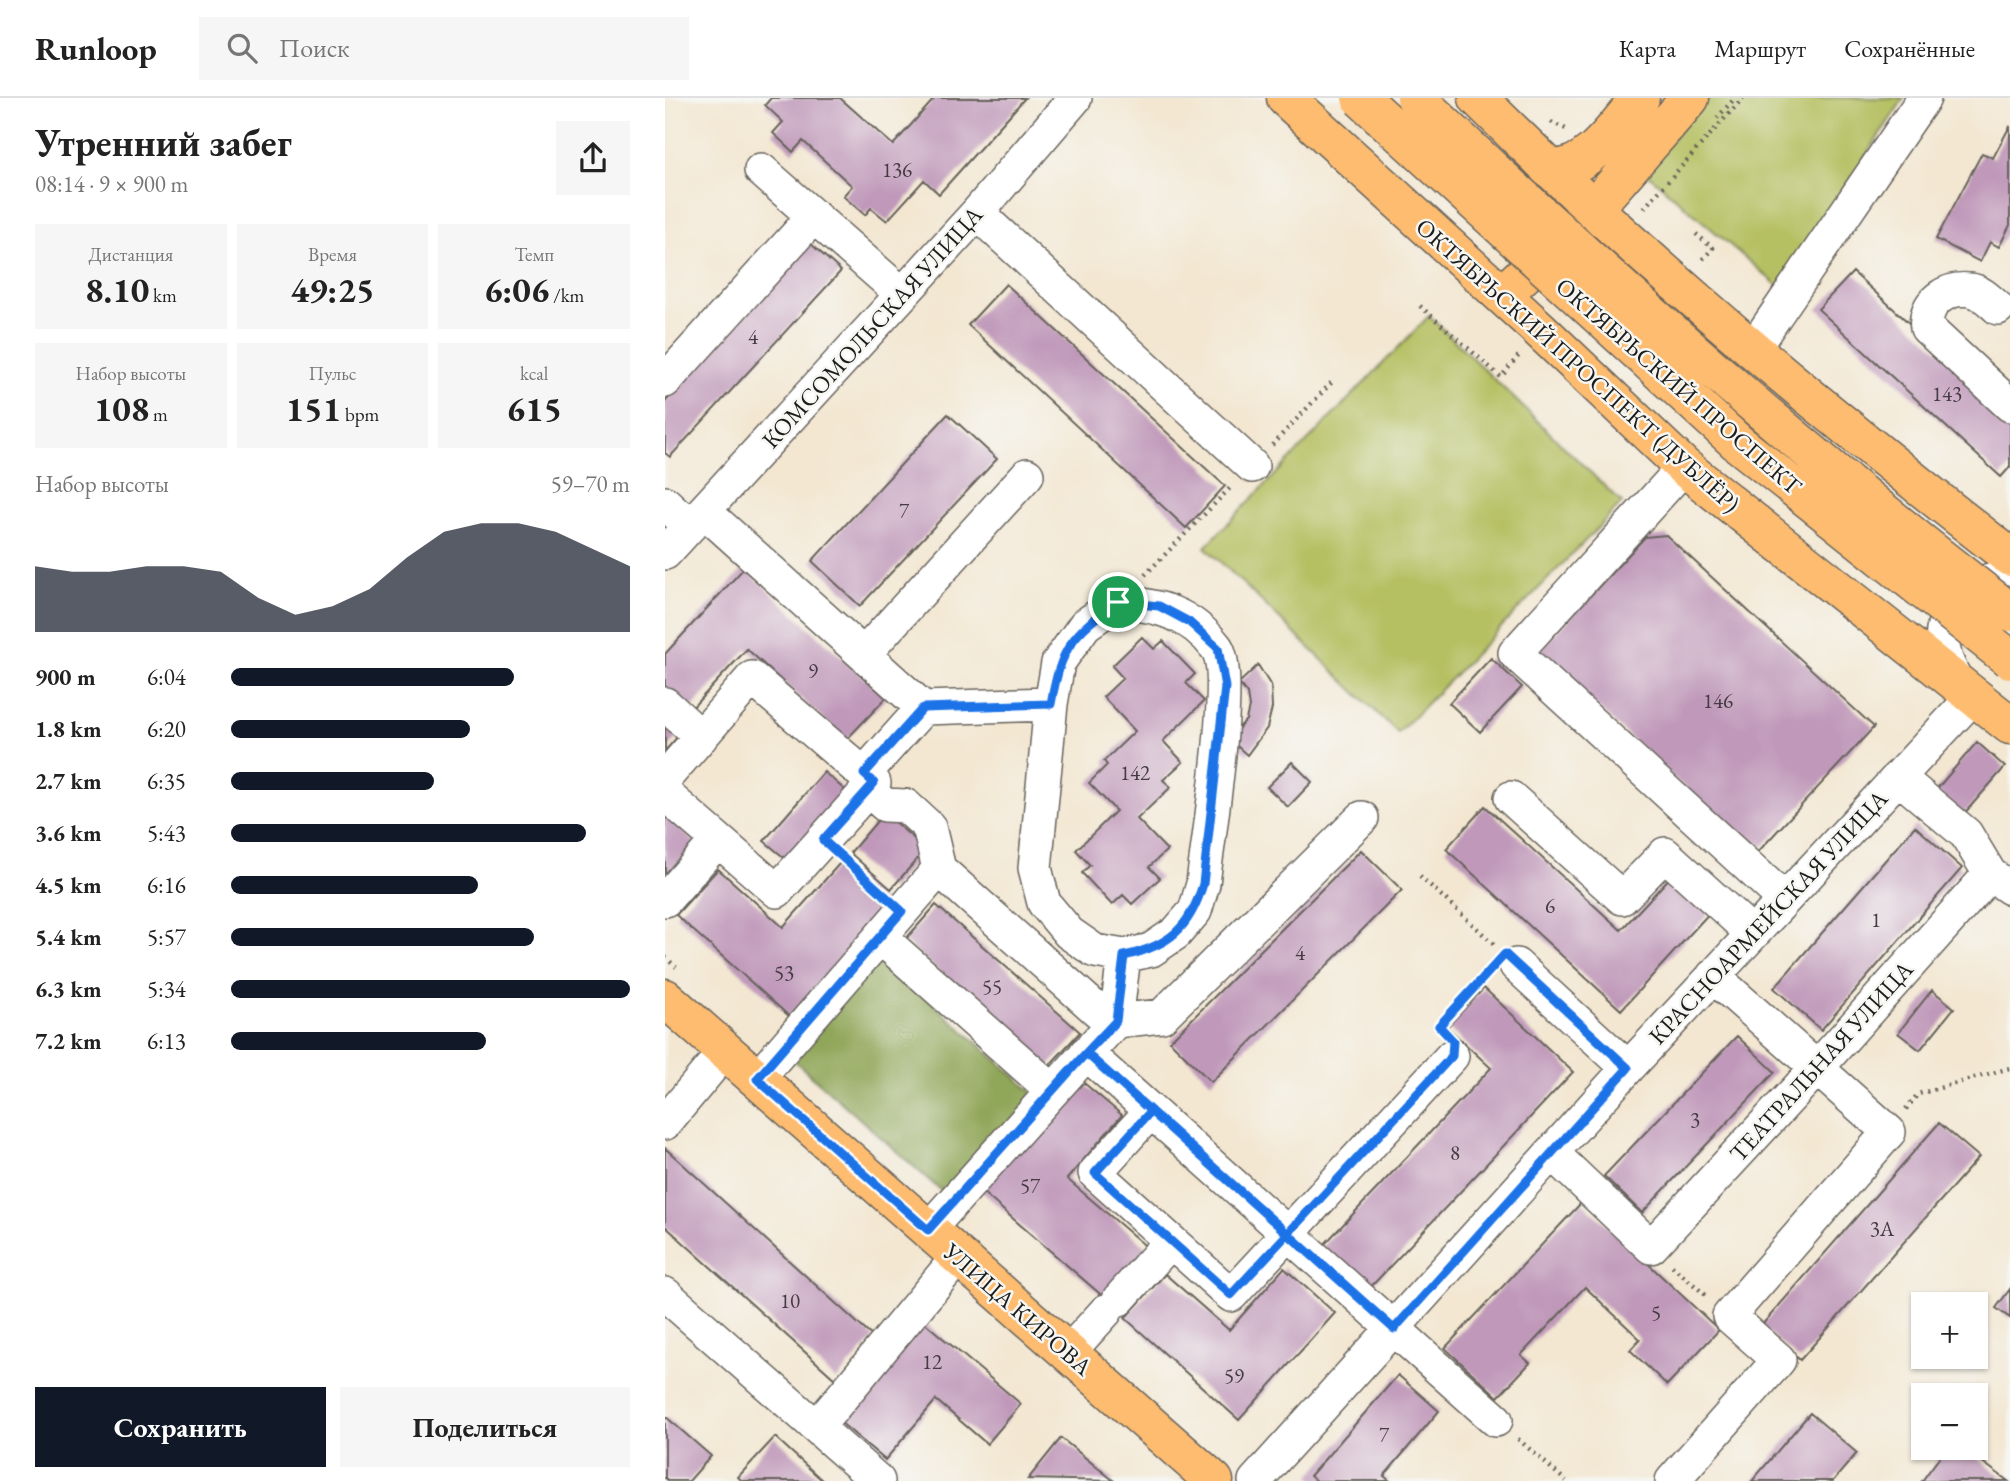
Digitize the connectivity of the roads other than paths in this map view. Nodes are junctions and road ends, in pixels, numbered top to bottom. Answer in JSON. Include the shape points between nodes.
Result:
{"nodes":[{"id":1,"x":1075,"y":98,"type":"edge"},
{"id":2,"x":1286,"y":98,"type":"edge"},
{"id":3,"x":1361,"y":98,"type":"edge"},
{"id":4,"x":1416,"y":98,"type":"edge"},
{"id":5,"x":1478,"y":98,"type":"edge"},
{"id":6,"x":1640,"y":98,"type":"edge"},
{"id":7,"x":1691,"y":98,"type":"edge"},
{"id":8,"x":1924,"y":98,"type":"edge"},
{"id":9,"x":1548,"y":168,"type":"junction"},
{"id":10,"x":761,"y":170,"type":"dead end"},
{"id":11,"x":1594,"y":208,"type":"junction"},
{"id":12,"x":977,"y":213,"type":"junction"},
{"id":13,"x":814,"y":216,"type":"junction"},
{"id":14,"x":902,"y":294,"type":"junction"},
{"id":15,"x":1502,"y":295,"type":"junction"},
{"id":16,"x":2006,"y":307,"type":"edge"},
{"id":17,"x":1752,"y":350,"type":"junction"},
{"id":18,"x":665,"y":381,"type":"edge"},
{"id":19,"x":2010,"y":405,"type":"edge"},
{"id":20,"x":1252,"y":466,"type":"road end"},
{"id":21,"x":1684,"y":467,"type":"junction"},
{"id":22,"x":1027,"y":474,"type":"dead end"},
{"id":23,"x":665,"y":503,"type":"edge"},
{"id":24,"x":697,"y":518,"type":"junction"},
{"id":25,"x":665,"y":553,"type":"edge"},
{"id":26,"x":2010,"y":557,"type":"edge"},
{"id":27,"x":2010,"y":577,"type":"edge"},
{"id":28,"x":2010,"y":612,"type":"edge"},
{"id":29,"x":863,"y":654,"type":"junction"},
{"id":30,"x":2010,"y":659,"type":"edge"},
{"id":31,"x":1971,"y":696,"type":"junction"},
{"id":32,"x":665,"y":704,"type":"edge"},
{"id":33,"x":1051,"y":704,"type":"junction"},
{"id":34,"x":923,"y":708,"type":"junction"},
{"id":35,"x":2010,"y":725,"type":"edge"},
{"id":36,"x":701,"y":737,"type":"junction"},
{"id":37,"x":1898,"y":777,"type":"junction"},
{"id":38,"x":665,"y":778,"type":"edge"},
{"id":39,"x":866,"y":782,"type":"junction"},
{"id":40,"x":665,"y":794,"type":"edge"},
{"id":41,"x":1511,"y":798,"type":"dead end"},
{"id":42,"x":1362,"y":818,"type":"dead end"},
{"id":43,"x":718,"y":840,"type":"junction"},
{"id":44,"x":939,"y":869,"type":"junction"},
{"id":45,"x":2000,"y":881,"type":"edge"},
{"id":46,"x":1784,"y":899,"type":"junction"},
{"id":47,"x":665,"y":900,"type":"edge"},
{"id":48,"x":1752,"y":933,"type":"junction"},
{"id":49,"x":880,"y":937,"type":"junction"},
{"id":50,"x":1124,"y":956,"type":"junction"},
{"id":51,"x":1510,"y":960,"type":"road end"},
{"id":52,"x":1713,"y":975,"type":"junction"},
{"id":53,"x":665,"y":998,"type":"edge"},
{"id":54,"x":1107,"y":1016,"type":"junction"},
{"id":55,"x":725,"y":1051,"type":"junction"},
{"id":56,"x":1086,"y":1053,"type":"junction"},
{"id":57,"x":1452,"y":1056,"type":"road end"},
{"id":58,"x":1628,"y":1068,"type":"junction"},
{"id":59,"x":1817,"y":1068,"type":"junction"},
{"id":60,"x":757,"y":1079,"type":"junction"},
{"id":61,"x":1052,"y":1090,"type":"junction"},
{"id":62,"x":1151,"y":1111,"type":"junction"},
{"id":63,"x":665,"y":1123,"type":"edge"},
{"id":64,"x":1553,"y":1154,"type":"junction"},
{"id":65,"x":928,"y":1230,"type":"junction"},
{"id":66,"x":1287,"y":1234,"type":"junction"},
{"id":67,"x":1171,"y":1241,"type":"junction"},
{"id":68,"x":958,"y":1256,"type":"junction"},
{"id":69,"x":665,"y":1294,"type":"edge"},
{"id":70,"x":1394,"y":1329,"type":"junction"},
{"id":71,"x":1068,"y":1353,"type":"junction"},
{"id":72,"x":1496,"y":1420,"type":"road end"},
{"id":73,"x":817,"y":1427,"type":"junction"},
{"id":74,"x":878,"y":1481,"type":"edge"},
{"id":75,"x":1214,"y":1481,"type":"edge"},
{"id":76,"x":1255,"y":1481,"type":"edge"},
{"id":77,"x":1672,"y":1481,"type":"edge"}],
"edges":[{"from":1,"to":12,"type":"street","name":"КОМСОМОЛЬСКАЯ УЛИЦА"},
{"from":2,"to":15,"type":"main road","name":"ОКТЯБРЬСКИЙ ПРОСПЕКТ (ДУБЛЁР)"},
{"from":3,"to":30,"type":"main road","name":"ОКТЯБРЬСКИЙ ПРОСПЕКТ","bridge":true,"via":[[1739,444]]},
{"from":4,"to":28,"type":"main road","name":"ОКТЯБРЬСКИЙ ПРОСПЕКТ","bridge":true,"via":[[1761,409]]},
{"from":5,"to":9,"type":"main road"},
{"from":6,"to":9,"type":"main road","via":[[1599,145],[1570,166]]},
{"from":7,"to":11,"type":"main road"},
{"from":8,"to":17,"type":"street"},
{"from":9,"to":11,"type":"main road"},
{"from":10,"to":13,"type":"street"},
{"from":11,"to":15,"type":"main road"},
{"from":11,"to":17,"type":"main road"},
{"from":12,"to":14,"type":"street","name":"КОМСОМОЛЬСКАЯ УЛИЦА"},
{"from":12,"to":20,"type":"street"},
{"from":13,"to":14,"type":"street"},
{"from":13,"to":18,"type":"street"},
{"from":14,"to":24,"type":"street","name":"КОМСОМОЛЬСКАЯ УЛИЦА"},
{"from":15,"to":21,"type":"main road","name":"ОКТЯБРЬСКИЙ ПРОСПЕКТ (ДУБЛЁР)"},
{"from":16,"to":19,"type":"street","via":[[1970,289],[1955,291],[1940,295],[1926,318],[1927,328]]},
{"from":17,"to":26,"type":"main road"},
{"from":21,"to":31,"type":"main road","name":"ОКТЯБРЬСКИЙ ПРОСПЕКТ (ДУБЛЁР)"},
{"from":21,"to":46,"type":"street","via":[[1515,653]]},
{"from":22,"to":29,"type":"street"},
{"from":23,"to":24,"type":"street"},
{"from":24,"to":25,"type":"street","name":"КОМСОМОЛЬСКАЯ УЛИЦА"},
{"from":24,"to":29,"type":"street"},
{"from":27,"to":31,"type":"street","via":[[1994,578],[1965,591],[1946,617],[1942,633],[1945,658]]},
{"from":29,"to":34,"type":"street"},
{"from":31,"to":35,"type":"main road","name":"ОКТЯБРЬСКИЙ ПРОСПЕКТ (ДУБЛЁР)"},
{"from":31,"to":37,"type":"street","name":"КРАСНОАРМЕЙСКАЯ УЛИЦА"},
{"from":32,"to":36,"type":"street"},
{"from":33,"to":34,"type":"street"},
{"from":33,"to":50,"type":"street","via":[[1035,868],[1044,903],[1069,933],[1095,951]]},
{"from":33,"to":50,"type":"street","via":[[1058,663],[1085,625],[1118,602],[1159,606],[1189,622],[1218,648],[1225,687],[1203,884],[1195,911],[1176,933],[1151,950]]},
{"from":34,"to":39,"type":"street"},
{"from":36,"to":38,"type":"street"},
{"from":36,"to":39,"type":"street","via":[[752,678]]},
{"from":37,"to":45,"type":"street","via":[[1966,834]]},
{"from":37,"to":46,"type":"street","name":"КРАСНОАРМЕЙСКАЯ УЛИЦА"},
{"from":39,"to":43,"type":"street","via":[[777,891]]},
{"from":39,"to":44,"type":"street","via":[[885,805],[906,806],[929,827]]},
{"from":40,"to":43,"type":"street"},
{"from":41,"to":48,"type":"street","via":[[1622,898],[1665,854]]},
{"from":42,"to":54,"type":"street","via":[[1163,1016]]},
{"from":43,"to":47,"type":"street"},
{"from":44,"to":49,"type":"street"},
{"from":44,"to":54,"type":"street"},
{"from":45,"to":59,"type":"street","name":"ТЕАТРАЛЬНАЯ УЛИЦА"},
{"from":46,"to":48,"type":"street","name":"КРАСНОАРМЕЙСКАЯ УЛИЦА"},
{"from":48,"to":52,"type":"street","name":"КРАСНОАРМЕЙСКАЯ УЛИЦА"},
{"from":49,"to":60,"type":"street"},
{"from":49,"to":61,"type":"street"},
{"from":50,"to":54,"type":"street"},
{"from":51,"to":58,"type":"street"},
{"from":52,"to":58,"type":"street","name":"КРАСНОАРМЕЙСКАЯ УЛИЦА"},
{"from":52,"to":59,"type":"street"},
{"from":53,"to":55,"type":"main road","name":"УЛИЦА КИРОВА"},
{"from":54,"to":56,"type":"street"},
{"from":55,"to":60,"type":"main road","name":"УЛИЦА КИРОВА"},
{"from":55,"to":63,"type":"street"},
{"from":56,"to":61,"type":"street"},
{"from":56,"to":62,"type":"street"},
{"from":57,"to":66,"type":"street"},
{"from":58,"to":64,"type":"street","name":"КРАСНОАРМЕЙСКАЯ УЛИЦА"},
{"from":59,"to":64,"type":"street","name":"ТЕАТРАЛЬНАЯ УЛИЦА","via":[[1651,1247]]},
{"from":59,"to":77,"type":"street","via":[[1889,1132],[1729,1316],[1779,1360]]},
{"from":60,"to":65,"type":"main road","name":"УЛИЦА КИРОВА"},
{"from":61,"to":65,"type":"street"},
{"from":62,"to":66,"type":"street"},
{"from":62,"to":67,"type":"street","via":[[1095,1173]]},
{"from":64,"to":70,"type":"street","name":"КРАСНОАРМЕЙСКАЯ УЛИЦА"},
{"from":65,"to":68,"type":"main road","name":"УЛИЦА КИРОВА"},
{"from":66,"to":67,"type":"street","via":[[1231,1295]]},
{"from":66,"to":70,"type":"street"},
{"from":67,"to":71,"type":"street"},
{"from":68,"to":71,"type":"main road","name":"УЛИЦА КИРОВА"},
{"from":68,"to":73,"type":"street"},
{"from":69,"to":73,"type":"street"},
{"from":70,"to":72,"type":"street"},
{"from":70,"to":76,"type":"street","name":"КРАСНОАРМЕЙСКАЯ УЛИЦА"},
{"from":71,"to":75,"type":"main road","name":"УЛИЦА КИРОВА"},
{"from":73,"to":74,"type":"street"}]}
